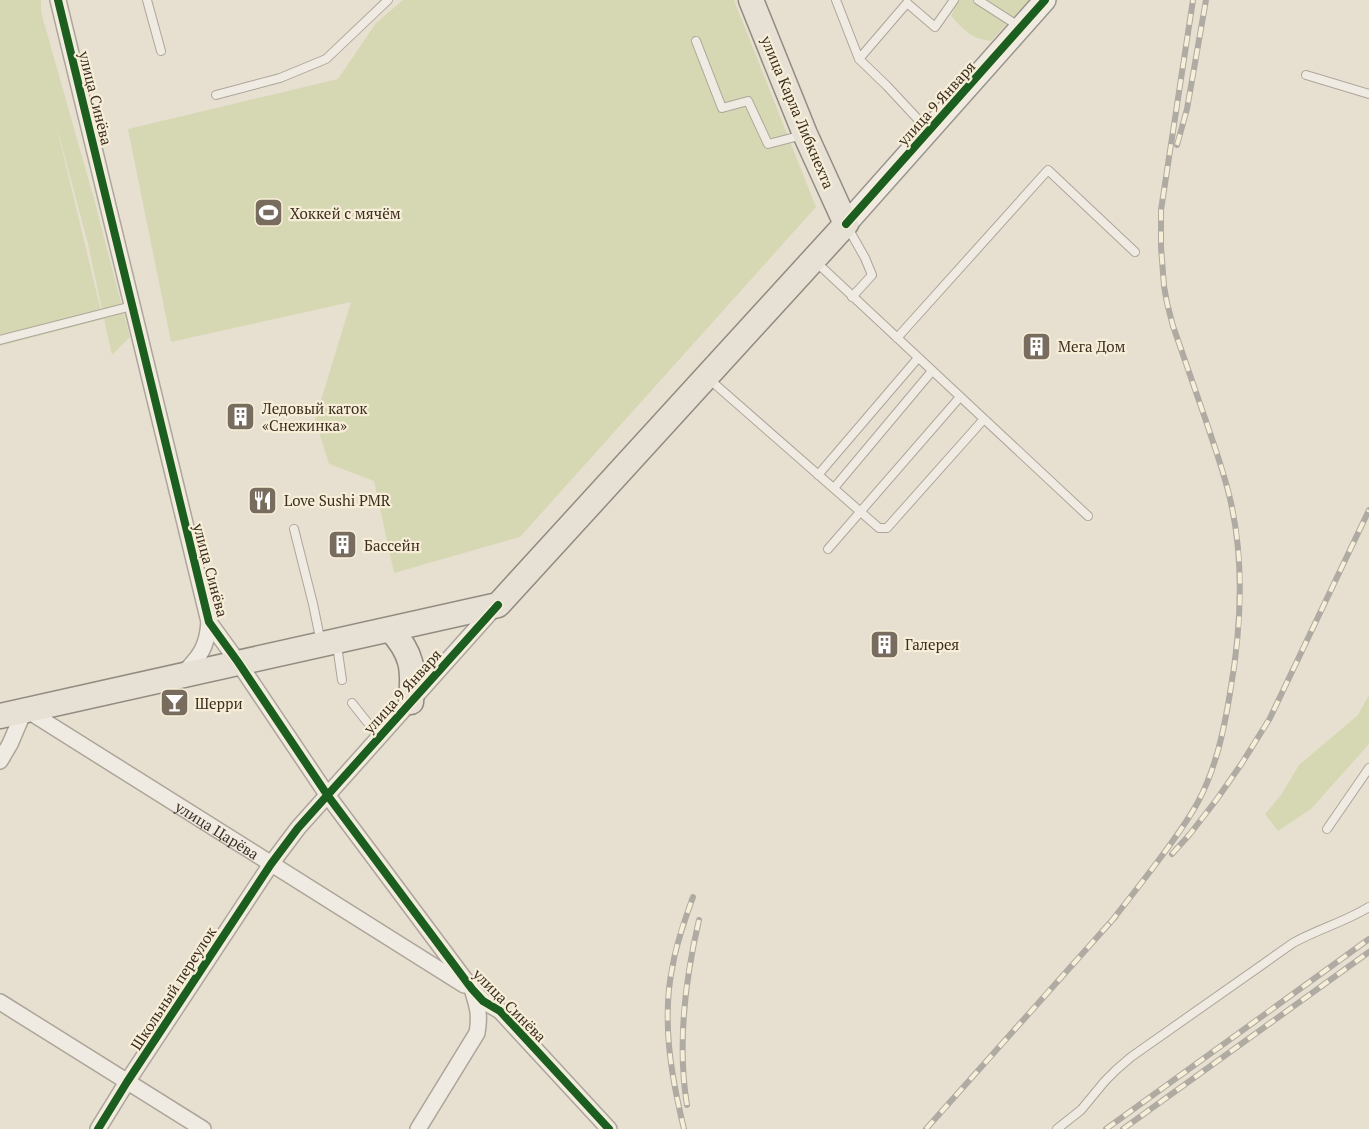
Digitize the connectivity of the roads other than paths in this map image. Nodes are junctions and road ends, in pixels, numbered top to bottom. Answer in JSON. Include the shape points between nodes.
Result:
{"nodes":[{"id":1,"x":58,"y":0,"type":"edge"},
{"id":2,"x":147,"y":0,"type":"edge"},
{"id":3,"x":387,"y":0,"type":"edge"},
{"id":4,"x":751,"y":0,"type":"edge"},
{"id":5,"x":836,"y":0,"type":"edge"},
{"id":6,"x":954,"y":0,"type":"edge"},
{"id":7,"x":978,"y":0,"type":"edge"},
{"id":8,"x":1045,"y":0,"type":"edge"},
{"id":9,"x":906,"y":1,"type":"edge"},
{"id":10,"x":1021,"y":28,"type":"junction"},
{"id":11,"x":696,"y":41,"type":"dead end"},
{"id":12,"x":161,"y":51,"type":"dead end"},
{"id":13,"x":859,"y":59,"type":"junction"},
{"id":14,"x":1306,"y":75,"type":"dead end"},
{"id":15,"x":1369,"y":94,"type":"edge"},
{"id":16,"x":216,"y":95,"type":"dead end"},
{"id":17,"x":929,"y":131,"type":"junction"},
{"id":18,"x":805,"y":134,"type":"junction"},
{"id":19,"x":846,"y":224,"type":"junction"},
{"id":20,"x":1135,"y":252,"type":"dead end"},
{"id":21,"x":813,"y":260,"type":"junction"},
{"id":22,"x":852,"y":297,"type":"junction"},
{"id":23,"x":132,"y":306,"type":"junction"},
{"id":24,"x":897,"y":338,"type":"junction"},
{"id":25,"x":0,"y":340,"type":"edge"},
{"id":26,"x":918,"y":358,"type":"junction"},
{"id":27,"x":932,"y":371,"type":"junction"},
{"id":28,"x":706,"y":377,"type":"junction"},
{"id":29,"x":960,"y":397,"type":"junction"},
{"id":30,"x":984,"y":419,"type":"junction"},
{"id":31,"x":818,"y":475,"type":"junction"},
{"id":32,"x":834,"y":488,"type":"junction"},
{"id":33,"x":860,"y":511,"type":"junction"},
{"id":34,"x":1088,"y":516,"type":"dead end"},
{"id":35,"x":294,"y":529,"type":"dead end"},
{"id":36,"x":828,"y":549,"type":"dead end"},
{"id":37,"x":498,"y":605,"type":"junction"},
{"id":38,"x":209,"y":622,"type":"junction"},
{"id":39,"x":390,"y":629,"type":"junction"},
{"id":40,"x":329,"y":642,"type":"junction"},
{"id":41,"x":238,"y":662,"type":"junction"},
{"id":42,"x":182,"y":675,"type":"junction"},
{"id":43,"x":342,"y":680,"type":"dead end"},
{"id":44,"x":411,"y":702,"type":"junction"},
{"id":45,"x":352,"y":703,"type":"dead end"},
{"id":46,"x":25,"y":710,"type":"junction"},
{"id":47,"x":0,"y":716,"type":"edge"},
{"id":48,"x":379,"y":736,"type":"junction"},
{"id":49,"x":0,"y":761,"type":"edge"},
{"id":50,"x":1369,"y":768,"type":"edge"},
{"id":51,"x":328,"y":796,"type":"junction"},
{"id":52,"x":1327,"y":830,"type":"dead end"},
{"id":53,"x":271,"y":864,"type":"junction"},
{"id":54,"x":1369,"y":907,"type":"edge"},
{"id":55,"x":472,"y":989,"type":"junction"},
{"id":56,"x":0,"y":1002,"type":"edge"},
{"id":57,"x":127,"y":1082,"type":"junction"},
{"id":58,"x":98,"y":1129,"type":"edge"},
{"id":59,"x":203,"y":1129,"type":"edge"},
{"id":60,"x":418,"y":1129,"type":"edge"},
{"id":61,"x":609,"y":1129,"type":"edge"},
{"id":62,"x":1057,"y":1129,"type":"edge"}],
"edges":[{"from":1,"to":23,"type":"street","name":"улица Синёва"},
{"from":2,"to":12,"type":"lane"},
{"from":3,"to":16,"type":"lane","via":[[326,59],[280,78]]},
{"from":4,"to":18,"type":"main road","name":"улица Карла Либкнехта"},
{"from":5,"to":13,"type":"lane"},
{"from":6,"to":9,"type":"lane","via":[[934,27]]},
{"from":7,"to":10,"type":"lane"},
{"from":8,"to":10,"type":"street","name":"улица 9 Января"},
{"from":9,"to":13,"type":"lane"},
{"from":10,"to":17,"type":"street","name":"улица 9 Января"},
{"from":11,"to":18,"type":"lane","via":[[722,108],[748,101],[768,144]]},
{"from":13,"to":17,"type":"lane"},
{"from":14,"to":15,"type":"lane"},
{"from":17,"to":19,"type":"street","name":"улица 9 Января"},
{"from":18,"to":19,"type":"main road","name":"улица Карла Либкнехта"},
{"from":19,"to":21,"type":"main road","name":"улица 9 Января"},
{"from":19,"to":22,"type":"lane","via":[[872,275]]},
{"from":20,"to":24,"type":"lane","via":[[1048,170]]},
{"from":21,"to":22,"type":"lane"},
{"from":21,"to":28,"type":"main road","name":"улица 9 Января"},
{"from":22,"to":24,"type":"lane"},
{"from":23,"to":25,"type":"lane"},
{"from":23,"to":38,"type":"street","name":"улица Синёва"},
{"from":24,"to":26,"type":"lane"},
{"from":26,"to":27,"type":"lane"},
{"from":26,"to":31,"type":"lane"},
{"from":27,"to":29,"type":"lane"},
{"from":27,"to":32,"type":"lane"},
{"from":28,"to":31,"type":"lane"},
{"from":28,"to":37,"type":"main road","name":"улица 9 Января"},
{"from":29,"to":30,"type":"lane"},
{"from":29,"to":33,"type":"lane"},
{"from":30,"to":33,"type":"lane","via":[[887,528],[879,528]]},
{"from":30,"to":34,"type":"lane"},
{"from":31,"to":32,"type":"lane"},
{"from":32,"to":33,"type":"lane"},
{"from":33,"to":36,"type":"lane"},
{"from":35,"to":40,"type":"lane","via":[[313,604]]},
{"from":37,"to":39,"type":"main road"},
{"from":37,"to":44,"type":"street","name":"улица 9 Января"},
{"from":38,"to":41,"type":"street","name":"улица Синёва"},
{"from":38,"to":42,"type":"street","via":[[202,651]]},
{"from":39,"to":40,"type":"main road"},
{"from":39,"to":44,"type":"main road","via":[[410,661]]},
{"from":40,"to":41,"type":"main road"},
{"from":40,"to":43,"type":"lane"},
{"from":41,"to":42,"type":"main road"},
{"from":41,"to":51,"type":"street","name":"улица Синёва"},
{"from":42,"to":46,"type":"main road"},
{"from":44,"to":48,"type":"street","name":"улица 9 Января"},
{"from":45,"to":48,"type":"lane"},
{"from":46,"to":47,"type":"main road"},
{"from":46,"to":49,"type":"street"},
{"from":46,"to":53,"type":"street","name":"улица Царёва"},
{"from":48,"to":51,"type":"street","name":"улица 9 Января"},
{"from":50,"to":52,"type":"lane"},
{"from":51,"to":53,"type":"street","name":"улица 9 Января"},
{"from":51,"to":55,"type":"street","name":"улица Синёва"},
{"from":53,"to":55,"type":"street","name":"улица Царёва"},
{"from":53,"to":57,"type":"street","name":"Школьный переулок"},
{"from":54,"to":62,"type":"lane","via":[[1293,943],[1131,1058]]},
{"from":55,"to":60,"type":"street","via":[[478,1011],[477,1033]]},
{"from":55,"to":61,"type":"street","name":"улица Синёва","via":[[500,1011]]},
{"from":56,"to":57,"type":"street"},
{"from":57,"to":58,"type":"street","name":"Школьный переулок"},
{"from":57,"to":59,"type":"street"}]}
